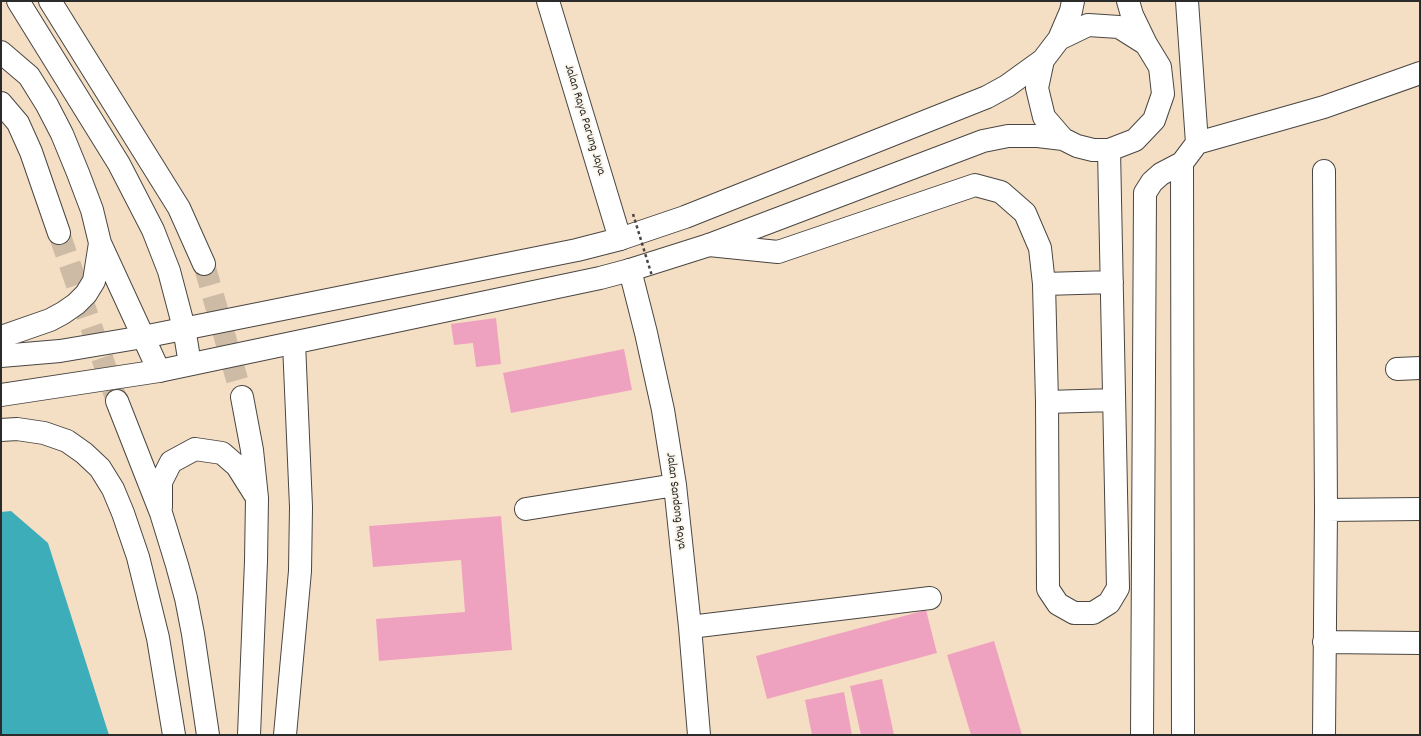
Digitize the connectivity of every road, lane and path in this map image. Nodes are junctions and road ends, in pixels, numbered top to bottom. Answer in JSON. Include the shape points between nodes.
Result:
{"nodes":[{"id":1,"x":18,"y":1,"type":"edge"},
{"id":2,"x":50,"y":1,"type":"edge"},
{"id":3,"x":548,"y":1,"type":"edge"},
{"id":4,"x":1074,"y":1,"type":"edge"},
{"id":5,"x":1128,"y":1,"type":"edge"},
{"id":6,"x":1187,"y":1,"type":"edge"},
{"id":7,"x":1059,"y":39,"type":"junction"},
{"id":8,"x":1146,"y":44,"type":"junction"},
{"id":9,"x":1,"y":52,"type":"edge"},
{"id":10,"x":1043,"y":60,"type":"junction"},
{"id":11,"x":1420,"y":73,"type":"edge"},
{"id":12,"x":1,"y":103,"type":"edge"},
{"id":13,"x":1063,"y":139,"type":"junction"},
{"id":14,"x":1197,"y":143,"type":"junction"},
{"id":15,"x":1109,"y":150,"type":"junction"},
{"id":16,"x":1182,"y":163,"type":"junction"},
{"id":17,"x":1324,"y":171,"type":"dead end"},
{"id":18,"x":634,"y":214,"type":"dead end"},
{"id":19,"x":59,"y":233,"type":"tunnel mouth"},
{"id":20,"x":620,"y":239,"type":"junction"},
{"id":21,"x":100,"y":243,"type":"junction"},
{"id":22,"x":709,"y":245,"type":"junction"},
{"id":23,"x":204,"y":264,"type":"tunnel mouth"},
{"id":24,"x":630,"y":270,"type":"junction"},
{"id":25,"x":652,"y":276,"type":"dead end"},
{"id":26,"x":1112,"y":282,"type":"junction"},
{"id":27,"x":1044,"y":284,"type":"junction"},
{"id":28,"x":184,"y":328,"type":"junction"},
{"id":29,"x":1,"y":337,"type":"edge"},
{"id":30,"x":143,"y":337,"type":"junction"},
{"id":31,"x":294,"y":343,"type":"junction"},
{"id":32,"x":1,"y":356,"type":"edge"},
{"id":33,"x":190,"y":364,"type":"junction"},
{"id":34,"x":1420,"y":368,"type":"edge"},
{"id":35,"x":1397,"y":369,"type":"dead end"},
{"id":36,"x":159,"y":371,"type":"junction"},
{"id":37,"x":1,"y":395,"type":"edge"},
{"id":38,"x":242,"y":398,"type":"tunnel mouth"},
{"id":39,"x":1114,"y":400,"type":"junction"},
{"id":40,"x":116,"y":401,"type":"tunnel mouth"},
{"id":41,"x":1047,"y":402,"type":"junction"},
{"id":42,"x":1,"y":430,"type":"edge"},
{"id":43,"x":675,"y":485,"type":"junction"},
{"id":44,"x":257,"y":498,"type":"junction"},
{"id":45,"x":526,"y":509,"type":"dead end"},
{"id":46,"x":1420,"y":509,"type":"edge"},
{"id":47,"x":1326,"y":510,"type":"junction"},
{"id":48,"x":161,"y":513,"type":"junction"},
{"id":49,"x":930,"y":598,"type":"dead end"},
{"id":50,"x":690,"y":627,"type":"junction"},
{"id":51,"x":1324,"y":642,"type":"junction"},
{"id":52,"x":1420,"y":642,"type":"edge"},
{"id":53,"x":174,"y":735,"type":"edge"},
{"id":54,"x":208,"y":735,"type":"edge"},
{"id":55,"x":249,"y":735,"type":"edge"},
{"id":56,"x":285,"y":735,"type":"edge"},
{"id":57,"x":699,"y":735,"type":"edge"},
{"id":58,"x":1142,"y":735,"type":"edge"},
{"id":59,"x":1183,"y":735,"type":"edge"},
{"id":60,"x":1324,"y":735,"type":"edge"}],
"edges":[{"from":1,"to":28,"type":"main road","via":[[119,164],[153,230],[169,271]]},
{"from":2,"to":23,"type":"main road","via":[[179,208]]},
{"from":3,"to":20,"type":"main road","name":"Jalan Raya Parung Jaya"},
{"from":4,"to":7,"type":"main road"},
{"from":5,"to":8,"type":"main road"},
{"from":6,"to":14,"type":"main road"},
{"from":7,"to":8,"type":"main road","via":[[1088,25],[1111,26],[1119,27]]},
{"from":7,"to":10,"type":"main road"},
{"from":8,"to":15,"type":"main road","via":[[1160,67],[1163,94],[1154,120],[1135,140]]},
{"from":9,"to":21,"type":"main road","via":[[28,76],[47,104],[78,173],[92,210]]},
{"from":10,"to":13,"type":"main road","via":[[1037,88],[1044,117]]},
{"from":10,"to":20,"type":"main road","via":[[987,98],[684,217]]},
{"from":11,"to":14,"type":"main road","via":[[1324,107]]},
{"from":12,"to":19,"type":"main road","via":[[18,123],[31,152]]},
{"from":13,"to":15,"type":"main road","via":[[1093,150]]},
{"from":13,"to":22,"type":"main road","via":[[1008,136],[983,141]]},
{"from":14,"to":16,"type":"main road"},
{"from":15,"to":26,"type":"main road"},
{"from":16,"to":58,"type":"main road","via":[[1161,174],[1145,193]]},
{"from":16,"to":59,"type":"main road"},
{"from":17,"to":47,"type":"main road"},
{"from":18,"to":25,"type":"path","bridge":true},
{"from":20,"to":28,"type":"main road","via":[[577,250]]},
{"from":21,"to":29,"type":"main road","via":[[94,281],[76,304],[50,320]]},
{"from":21,"to":30,"type":"main road"},
{"from":22,"to":24,"type":"main road"},
{"from":22,"to":27,"type":"main road","via":[[778,252],[975,185],[1001,192],[1025,213],[1040,248]]},
{"from":24,"to":31,"type":"main road"},
{"from":24,"to":43,"type":"main road","name":"Jalan Sandong Raya","via":[[663,410]]},
{"from":26,"to":27,"type":"main road"},
{"from":26,"to":39,"type":"main road"},
{"from":27,"to":41,"type":"main road"},
{"from":28,"to":30,"type":"main road"},
{"from":28,"to":33,"type":"main road"},
{"from":30,"to":32,"type":"main road","via":[[60,351]]},
{"from":30,"to":36,"type":"main road"},
{"from":31,"to":33,"type":"main road"},
{"from":31,"to":56,"type":"main road","via":[[301,507],[300,571]]},
{"from":33,"to":36,"type":"main road"},
{"from":34,"to":35,"type":"main road"},
{"from":36,"to":37,"type":"main road"},
{"from":38,"to":44,"type":"main road","via":[[252,450]]},
{"from":39,"to":41,"type":"main road"},
{"from":39,"to":41,"type":"main road","via":[[1118,588],[1109,603],[1093,613],[1074,613],[1058,604],[1048,589]]},
{"from":40,"to":48,"type":"main road"},
{"from":42,"to":53,"type":"main road","via":[[17,429],[44,433],[67,441],[100,468],[113,488],[138,557],[156,631]]},
{"from":43,"to":45,"type":"main road"},
{"from":43,"to":50,"type":"main road","name":"Jalan Sandong Raya"},
{"from":44,"to":48,"type":"main road","via":[[237,466],[222,453],[195,449],[171,462],[161,482]]},
{"from":44,"to":55,"type":"main road"},
{"from":46,"to":47,"type":"main road"},
{"from":47,"to":51,"type":"main road"},
{"from":48,"to":54,"type":"main road","via":[[186,598]]},
{"from":49,"to":50,"type":"main road"},
{"from":50,"to":57,"type":"main road","name":"Jalan Sandong Raya"},
{"from":51,"to":52,"type":"main road"},
{"from":51,"to":60,"type":"main road"}]}
